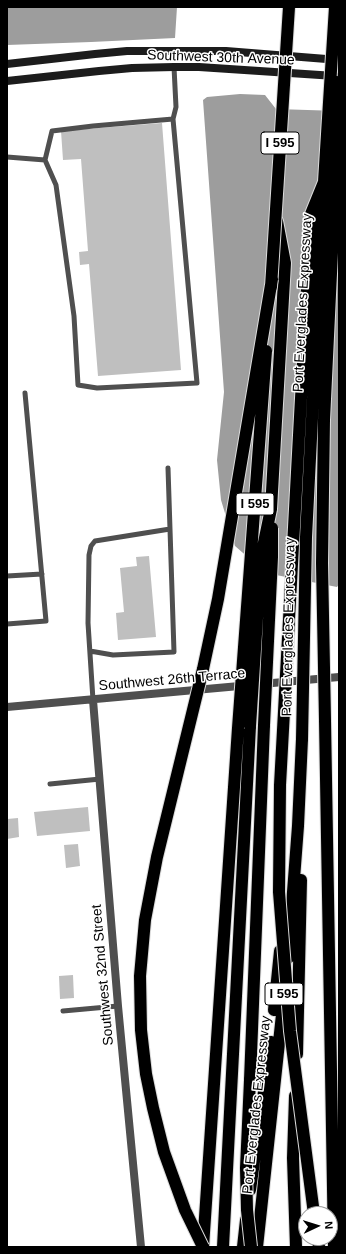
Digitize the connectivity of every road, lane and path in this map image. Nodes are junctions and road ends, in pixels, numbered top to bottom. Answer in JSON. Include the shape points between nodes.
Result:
{"nodes":[{"id":1,"x":289,"y":7,"type":"edge"},
{"id":2,"x":335,"y":7,"type":"edge"},
{"id":3,"x":339,"y":15,"type":"edge"},
{"id":4,"x":339,"y":60,"type":"edge"},
{"id":5,"x":7,"y":64,"type":"edge"},
{"id":6,"x":174,"y":67,"type":"junction"},
{"id":7,"x":339,"y":76,"type":"edge"},
{"id":8,"x":7,"y":81,"type":"edge"},
{"id":9,"x":173,"y":119,"type":"junction"},
{"id":10,"x":7,"y":157,"type":"edge"},
{"id":11,"x":45,"y":160,"type":"junction"},
{"id":12,"x":324,"y":182,"type":"junction"},
{"id":13,"x":276,"y":212,"type":"junction"},
{"id":14,"x":272,"y":280,"type":"junction"},
{"id":15,"x":25,"y":393,"type":"dead end"},
{"id":16,"x":168,"y":468,"type":"dead end"},
{"id":17,"x":271,"y":509,"type":"junction"},
{"id":18,"x":170,"y":529,"type":"junction"},
{"id":19,"x":42,"y":574,"type":"junction"},
{"id":20,"x":7,"y":576,"type":"edge"},
{"id":21,"x":7,"y":624,"type":"edge"},
{"id":22,"x":90,"y":651,"type":"junction"},
{"id":23,"x":339,"y":677,"type":"edge"},
{"id":24,"x":94,"y":700,"type":"junction"},
{"id":25,"x":7,"y":707,"type":"edge"},
{"id":26,"x":244,"y":727,"type":"junction"},
{"id":27,"x":302,"y":739,"type":"junction"},
{"id":28,"x":100,"y":779,"type":"junction"},
{"id":29,"x":50,"y":784,"type":"dead end"},
{"id":30,"x":298,"y":826,"type":"junction"},
{"id":31,"x":118,"y":1006,"type":"junction"},
{"id":32,"x":64,"y":1011,"type":"dead end"},
{"id":33,"x":207,"y":1192,"type":"junction"},
{"id":34,"x":313,"y":1206,"type":"edge"},
{"id":35,"x":141,"y":1247,"type":"edge"},
{"id":36,"x":195,"y":1247,"type":"edge"},
{"id":37,"x":203,"y":1247,"type":"edge"},
{"id":38,"x":223,"y":1247,"type":"edge"},
{"id":39,"x":243,"y":1247,"type":"edge"},
{"id":40,"x":251,"y":1247,"type":"edge"},
{"id":41,"x":257,"y":1247,"type":"edge"},
{"id":42,"x":296,"y":1247,"type":"edge"},
{"id":43,"x":334,"y":1247,"type":"edge"}],
"edges":[{"from":1,"to":13,"type":"highway","number":"I 595","bridge":true},
{"from":2,"to":12,"type":"highway","name":"Port Everglades Expressway","number":"I 595","bridge":true},
{"from":3,"to":43,"type":"highway","bridge":true,"via":[[336,170],[324,420],[322,563]]},
{"from":4,"to":5,"type":"main road","name":"Southwest 30th Avenue","via":[[226,51],[127,51]]},
{"from":6,"to":7,"type":"main road","name":"Southwest 30th Avenue"},
{"from":6,"to":8,"type":"main road","name":"Southwest 30th Avenue","via":[[106,70]]},
{"from":6,"to":9,"type":"lane","via":[[176,107]]},
{"from":9,"to":11,"type":"lane","via":[[52,131]]},
{"from":9,"to":11,"type":"lane","via":[[197,383],[97,388],[78,385],[74,316],[56,185]]},
{"from":10,"to":11,"type":"lane"},
{"from":12,"to":27,"type":"highway","name":"Port Everglades Expressway","number":"I 595","bridge":true,"via":[[306,537]]},
{"from":12,"to":34,"type":"highway","bridge":true,"via":[[311,214],[280,785],[279,892],[290,1031]]},
{"from":13,"to":14,"type":"highway","number":"I 595","bridge":true},
{"from":13,"to":17,"type":"highway","bridge":true,"via":[[285,263]]},
{"from":14,"to":26,"type":"highway","number":"I 595","bridge":true},
{"from":14,"to":37,"type":"highway","bridge":true,"via":[[218,599],[157,857],[145,920],[140,976],[141,1030],[153,1108],[164,1152],[185,1210]]},
{"from":15,"to":19,"type":"lane"},
{"from":16,"to":18,"type":"lane"},
{"from":17,"to":26,"type":"highway","bridge":true,"via":[[261,557]]},
{"from":17,"to":40,"type":"highway","bridge":true,"via":[[272,557],[246,1168]]},
{"from":18,"to":22,"type":"lane","via":[[95,541],[91,546],[88,624]]},
{"from":18,"to":22,"type":"lane","via":[[174,652],[113,655]]},
{"from":19,"to":20,"type":"lane"},
{"from":19,"to":21,"type":"lane","via":[[46,621]]},
{"from":22,"to":24,"type":"lane"},
{"from":23,"to":24,"type":"street","name":"Southwest 26th Terrace"},
{"from":24,"to":25,"type":"street","name":"Southwest 26th Terrace"},
{"from":24,"to":28,"type":"street","name":"Southwest 32nd Street"},
{"from":26,"to":33,"type":"highway","number":"I 595"},
{"from":26,"to":38,"type":"highway"},
{"from":27,"to":30,"type":"highway","name":"Port Everglades Expressway","number":"I 595"},
{"from":27,"to":42,"type":"highway","via":[[304,813],[293,1158]]},
{"from":28,"to":29,"type":"lane"},
{"from":28,"to":31,"type":"street","name":"Southwest 32nd Street"},
{"from":30,"to":39,"type":"highway","via":[[290,853],[270,1052]]},
{"from":30,"to":41,"type":"highway","name":"Port Everglades Expressway","number":"I 595","via":[[287,967]]},
{"from":31,"to":32,"type":"lane"},
{"from":31,"to":35,"type":"street","name":"Southwest 32nd Street"},
{"from":33,"to":36,"type":"highway"},
{"from":33,"to":37,"type":"highway","number":"I 595"}]}
